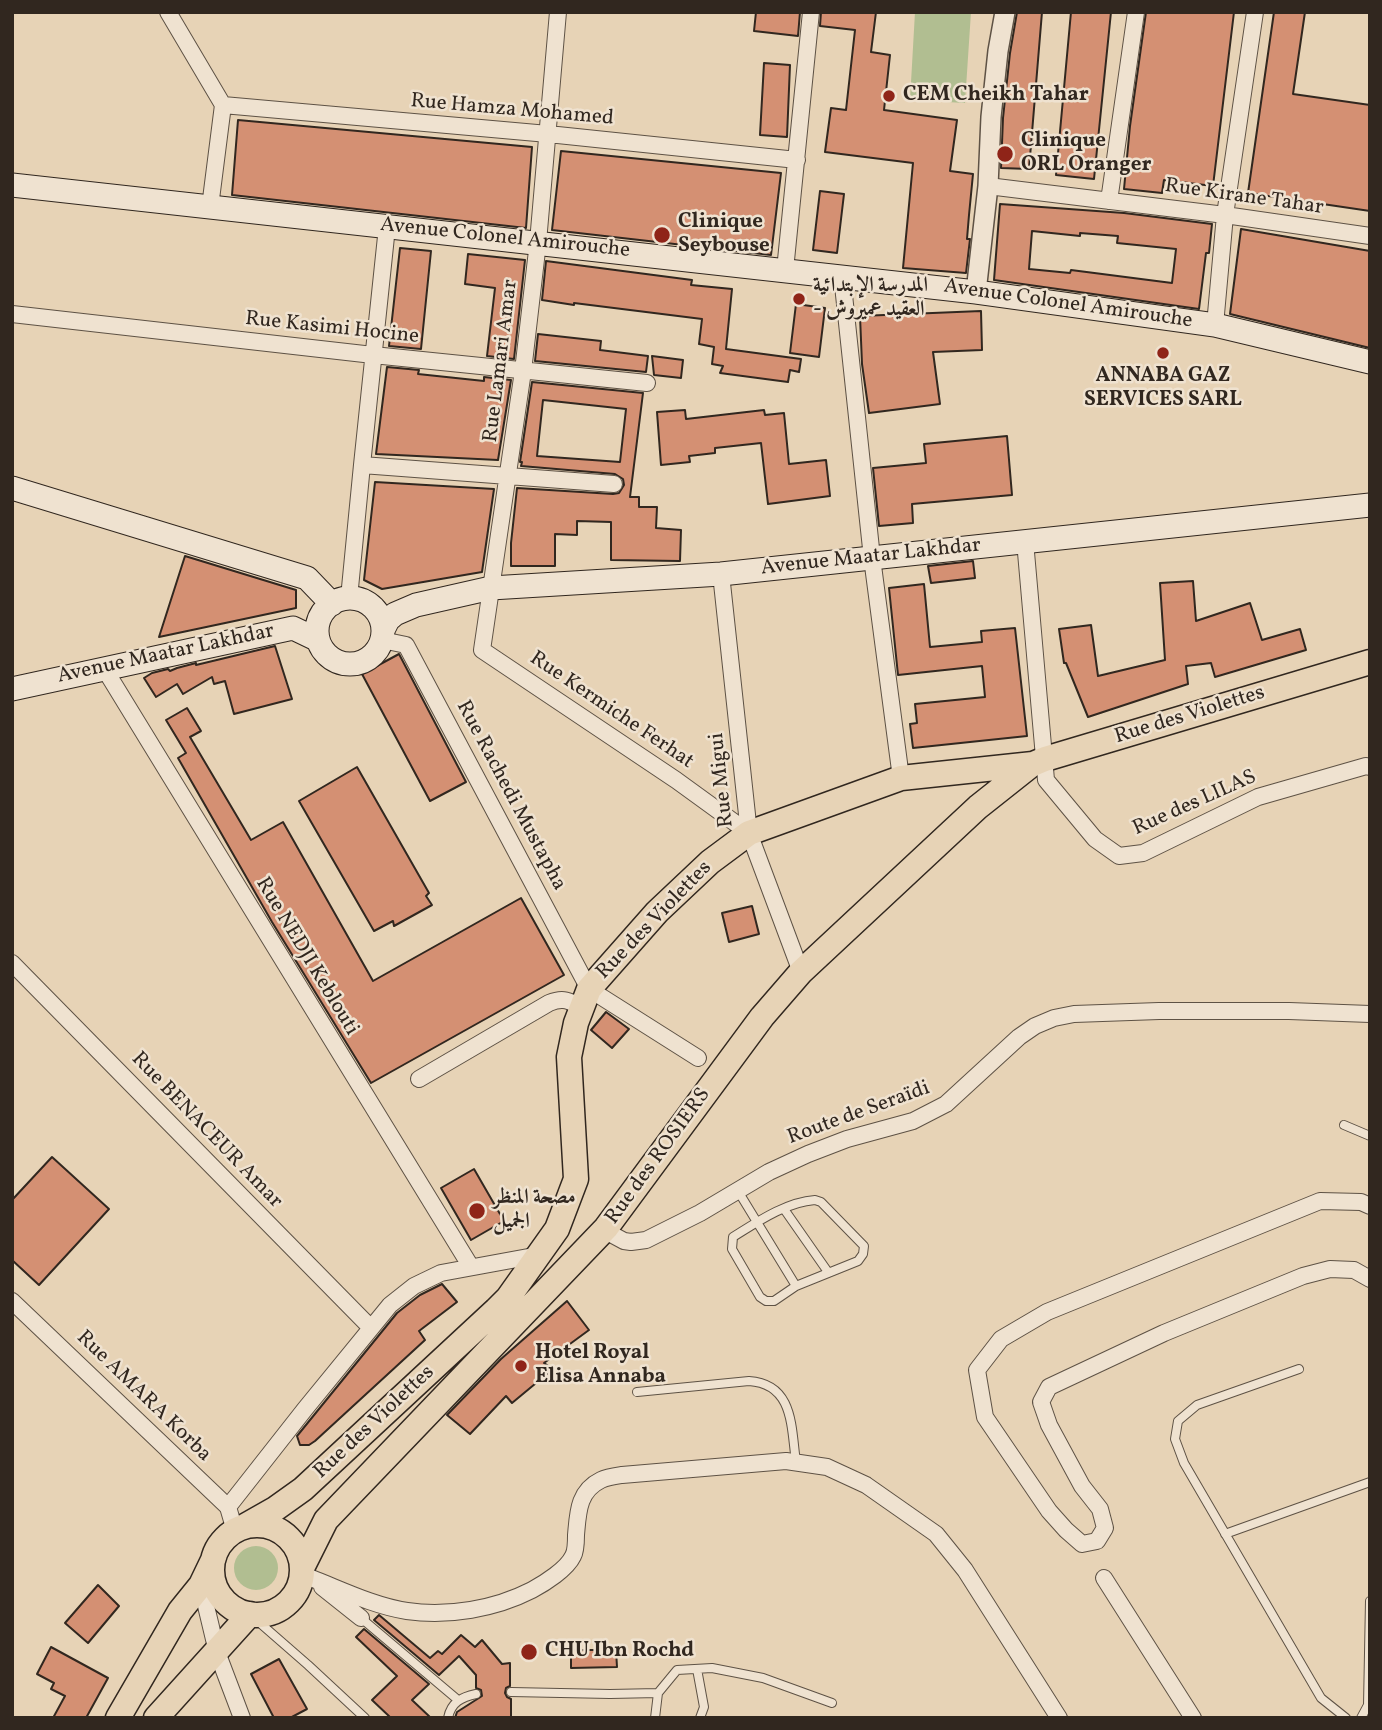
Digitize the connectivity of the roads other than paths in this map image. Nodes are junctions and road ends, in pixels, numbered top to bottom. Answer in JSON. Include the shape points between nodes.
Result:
{"nodes":[{"id":1,"x":168,"y":12,"type":"edge"},
{"id":2,"x":558,"y":12,"type":"edge"},
{"id":3,"x":811,"y":12,"type":"edge"},
{"id":4,"x":1004,"y":12,"type":"edge"},
{"id":5,"x":1136,"y":12,"type":"edge"},
{"id":6,"x":1255,"y":12,"type":"edge"},
{"id":7,"x":223,"y":105,"type":"junction"},
{"id":8,"x":548,"y":134,"type":"junction"},
{"id":9,"x":797,"y":160,"type":"junction"},
{"id":10,"x":12,"y":185,"type":"edge"},
{"id":11,"x":988,"y":186,"type":"junction"},
{"id":12,"x":1109,"y":201,"type":"junction"},
{"id":13,"x":210,"y":207,"type":"junction"},
{"id":14,"x":1225,"y":215,"type":"junction"},
{"id":15,"x":387,"y":227,"type":"junction"},
{"id":16,"x":1370,"y":236,"type":"edge"},
{"id":17,"x":538,"y":242,"type":"junction"},
{"id":18,"x":785,"y":270,"type":"junction"},
{"id":19,"x":842,"y":276,"type":"junction"},
{"id":20,"x":976,"y":292,"type":"junction"},
{"id":21,"x":12,"y":314,"type":"edge"},
{"id":22,"x":1215,"y":326,"type":"junction"},
{"id":23,"x":373,"y":355,"type":"junction"},
{"id":24,"x":1370,"y":362,"type":"edge"},
{"id":25,"x":523,"y":371,"type":"junction"},
{"id":26,"x":647,"y":383,"type":"dead end"},
{"id":27,"x":362,"y":466,"type":"junction"},
{"id":28,"x":509,"y":476,"type":"junction"},
{"id":29,"x":614,"y":484,"type":"dead end"},
{"id":30,"x":12,"y":488,"type":"edge"},
{"id":31,"x":1370,"y":505,"type":"edge"},
{"id":32,"x":1024,"y":541,"type":"junction"},
{"id":33,"x":872,"y":558,"type":"junction"},
{"id":34,"x":721,"y":574,"type":"junction"},
{"id":35,"x":491,"y":588,"type":"junction"},
{"id":36,"x":341,"y":601,"type":"junction"},
{"id":37,"x":383,"y":635,"type":"junction"},
{"id":38,"x":318,"y":640,"type":"junction"},
{"id":39,"x":482,"y":650,"type":"joint"},
{"id":40,"x":1370,"y":662,"type":"edge"},
{"id":41,"x":104,"y":668,"type":"junction"},
{"id":42,"x":12,"y":689,"type":"edge"},
{"id":43,"x":1039,"y":762,"type":"junction"},
{"id":44,"x":1370,"y":766,"type":"edge"},
{"id":45,"x":901,"y":778,"type":"junction"},
{"id":46,"x":749,"y":833,"type":"junction"},
{"id":47,"x":12,"y":963,"type":"edge"},
{"id":48,"x":802,"y":972,"type":"junction"},
{"id":49,"x":586,"y":998,"type":"junction"},
{"id":50,"x":1370,"y":1014,"type":"edge"},
{"id":51,"x":698,"y":1058,"type":"dead end"},
{"id":52,"x":419,"y":1079,"type":"dead end"},
{"id":53,"x":1344,"y":1125,"type":"dead end"},
{"id":54,"x":1370,"y":1136,"type":"edge"},
{"id":55,"x":738,"y":1191,"type":"junction"},
{"id":56,"x":1370,"y":1206,"type":"edge"},
{"id":57,"x":784,"y":1209,"type":"junction"},
{"id":58,"x":757,"y":1222,"type":"junction"},
{"id":59,"x":606,"y":1228,"type":"junction"},
{"id":60,"x":539,"y":1255,"type":"junction"},
{"id":61,"x":471,"y":1267,"type":"junction"},
{"id":62,"x":828,"y":1272,"type":"junction"},
{"id":63,"x":1370,"y":1279,"type":"edge"},
{"id":64,"x":796,"y":1286,"type":"junction"},
{"id":65,"x":12,"y":1301,"type":"edge"},
{"id":66,"x":371,"y":1328,"type":"junction"},
{"id":67,"x":1299,"y":1369,"type":"dead end"},
{"id":68,"x":637,"y":1392,"type":"dead end"},
{"id":69,"x":796,"y":1462,"type":"junction"},
{"id":70,"x":1370,"y":1482,"type":"edge"},
{"id":71,"x":236,"y":1521,"type":"junction"},
{"id":72,"x":1225,"y":1534,"type":"junction"},
{"id":73,"x":214,"y":1556,"type":"junction"},
{"id":74,"x":305,"y":1572,"type":"junction"},
{"id":75,"x":1104,"y":1578,"type":"dead end"},
{"id":76,"x":201,"y":1586,"type":"junction"},
{"id":77,"x":1370,"y":1601,"type":"edge"},
{"id":78,"x":250,"y":1614,"type":"junction"},
{"id":79,"x":360,"y":1618,"type":"joint"},
{"id":80,"x":216,"y":1651,"type":"junction"},
{"id":81,"x":697,"y":1669,"type":"junction"},
{"id":82,"x":511,"y":1692,"type":"dead end"},
{"id":83,"x":658,"y":1693,"type":"junction"},
{"id":84,"x":476,"y":1694,"type":"dead end"},
{"id":85,"x":458,"y":1700,"type":"junction"},
{"id":86,"x":832,"y":1703,"type":"dead end"},
{"id":87,"x":118,"y":1718,"type":"edge"},
{"id":88,"x":156,"y":1718,"type":"edge"},
{"id":89,"x":242,"y":1718,"type":"edge"},
{"id":90,"x":365,"y":1718,"type":"edge"},
{"id":91,"x":448,"y":1718,"type":"edge"},
{"id":92,"x":655,"y":1718,"type":"edge"},
{"id":93,"x":700,"y":1718,"type":"edge"},
{"id":94,"x":1059,"y":1718,"type":"edge"},
{"id":95,"x":1193,"y":1718,"type":"edge"},
{"id":96,"x":1346,"y":1718,"type":"edge"},
{"id":97,"x":1361,"y":1718,"type":"edge"}],
"edges":[{"from":1,"to":7,"type":"street"},
{"from":2,"to":8,"type":"street","name":"Rue Lamari Amar"},
{"from":3,"to":9,"type":"street"},
{"from":4,"to":11,"type":"street"},
{"from":5,"to":12,"type":"street"},
{"from":6,"to":14,"type":"street"},
{"from":7,"to":8,"type":"street","name":"Rue Hamza Mohamed"},
{"from":7,"to":13,"type":"street"},
{"from":8,"to":9,"type":"street","name":"Rue Hamza Mohamed"},
{"from":8,"to":17,"type":"street","name":"Rue Lamari Amar"},
{"from":9,"to":18,"type":"street"},
{"from":10,"to":13,"type":"main road","name":"Avenue Colonel Amirouche"},
{"from":11,"to":12,"type":"street","name":"Rue Kirane Tahar"},
{"from":11,"to":20,"type":"street"},
{"from":12,"to":14,"type":"street","name":"Rue Kirane Tahar"},
{"from":13,"to":15,"type":"main road","name":"Avenue Colonel Amirouche"},
{"from":14,"to":16,"type":"street","name":"Rue Kirane Tahar"},
{"from":14,"to":22,"type":"street"},
{"from":15,"to":17,"type":"main road","name":"Avenue Colonel Amirouche"},
{"from":15,"to":23,"type":"street"},
{"from":17,"to":18,"type":"main road","name":"Avenue Colonel Amirouche"},
{"from":17,"to":25,"type":"street","name":"Rue Lamari Amar"},
{"from":18,"to":19,"type":"main road","name":"Avenue Colonel Amirouche"},
{"from":19,"to":20,"type":"main road","name":"Avenue Colonel Amirouche"},
{"from":19,"to":33,"type":"street"},
{"from":20,"to":22,"type":"main road","name":"Avenue Colonel Amirouche"},
{"from":21,"to":23,"type":"street","name":"Rue Kasimi Hocine"},
{"from":22,"to":24,"type":"main road","name":"Avenue Colonel Amirouche"},
{"from":23,"to":25,"type":"street","name":"Rue Kasimi Hocine"},
{"from":23,"to":27,"type":"street"},
{"from":25,"to":26,"type":"street","name":"Rue Kasimi Hocine"},
{"from":25,"to":28,"type":"street","name":"Rue Lamari Amar"},
{"from":27,"to":28,"type":"street"},
{"from":27,"to":36,"type":"street"},
{"from":28,"to":29,"type":"street"},
{"from":28,"to":35,"type":"street","name":"Rue Lamari Amar"},
{"from":30,"to":36,"type":"main road","via":[[307,578]]},
{"from":31,"to":32,"type":"main road","name":"Avenue Maatar Lakhdar"},
{"from":32,"to":33,"type":"main road","name":"Avenue Maatar Lakhdar"},
{"from":32,"to":43,"type":"street","name":"Rue des LILAS"},
{"from":33,"to":34,"type":"main road","name":"Avenue Maatar Lakhdar"},
{"from":33,"to":45,"type":"street"},
{"from":34,"to":35,"type":"main road","name":"Avenue Maatar Lakhdar"},
{"from":34,"to":46,"type":"street","name":"Rue Migui"},
{"from":35,"to":37,"type":"main road","name":"Avenue Maatar Lakhdar","via":[[395,614]]},
{"from":35,"to":39,"type":"street","name":"Rue Lamari Amar"},
{"from":36,"to":37,"type":"main road","via":[[369,604],[381,620]]},
{"from":36,"to":38,"type":"main road","via":[[327,608],[319,620]]},
{"from":37,"to":38,"type":"main road","via":[[378,650],[361,663],[350,664],[330,657]]},
{"from":37,"to":49,"type":"street","name":"Rue Rachedi Mustapha","via":[[406,645]]},
{"from":38,"to":41,"type":"main road","name":"Avenue Maatar Lakhdar","via":[[293,628]]},
{"from":39,"to":46,"type":"street","name":"Rue Kermiche Ferhat"},
{"from":40,"to":43,"type":"main road","name":"Rue des Violettes"},
{"from":41,"to":42,"type":"main road","name":"Avenue Maatar Lakhdar"},
{"from":41,"to":61,"type":"street","name":"Rue NEDJI Keblouti"},
{"from":43,"to":44,"type":"street","name":"Rue des LILAS","via":[[1046,780],[1095,839],[1119,856],[1143,853],[1258,797]]},
{"from":43,"to":45,"type":"main road","name":"Rue des Violettes"},
{"from":43,"to":48,"type":"main road","name":"Rue des ROSIERS","via":[[978,807]]},
{"from":45,"to":46,"type":"main road","name":"Rue des Violettes"},
{"from":46,"to":48,"type":"street","name":"Rue Migui"},
{"from":46,"to":49,"type":"main road","name":"Rue des Violettes","via":[[657,912]]},
{"from":47,"to":66,"type":"street","name":"Rue BENACEUR Amar"},
{"from":48,"to":59,"type":"main road","name":"Rue des ROSIERS","via":[[762,1017]]},
{"from":49,"to":51,"type":"street"},
{"from":49,"to":52,"type":"street","via":[[549,1003]]},
{"from":49,"to":60,"type":"main road","name":"Rue des Violettes","via":[[569,1057],[576,1179],[557,1229]]},
{"from":50,"to":55,"type":"street","name":"Route de Seraïdi","via":[[1159,1012],[1054,1018],[1019,1037],[946,1104],[913,1121],[808,1154]]},
{"from":53,"to":54,"type":"lane"},
{"from":55,"to":58,"type":"lane"},
{"from":55,"to":59,"type":"street","name":"Route de Seraïdi","via":[[646,1240],[624,1241]]},
{"from":56,"to":63,"type":"street","via":[[1320,1201],[1047,1312],[1001,1339],[977,1370],[985,1417],[1066,1530],[1082,1544],[1097,1541],[1105,1528],[1100,1509],[1082,1486],[1049,1424],[1041,1402],[1049,1387],[1303,1276],[1354,1269]]},
{"from":57,"to":58,"type":"lane"},
{"from":57,"to":62,"type":"lane"},
{"from":57,"to":62,"type":"lane","via":[[806,1201],[821,1202],[864,1246],[858,1261]]},
{"from":58,"to":64,"type":"lane"},
{"from":58,"to":64,"type":"lane","via":[[733,1237],[731,1244],[760,1297],[774,1301]]},
{"from":59,"to":74,"type":"main road","name":"Rue des ROSIERS","via":[[326,1520]]},
{"from":60,"to":61,"type":"street"},
{"from":60,"to":71,"type":"main road","name":"Rue des Violettes","via":[[509,1298],[303,1489],[275,1509]]},
{"from":61,"to":66,"type":"street","via":[[441,1273],[414,1286]]},
{"from":62,"to":64,"type":"lane"},
{"from":65,"to":71,"type":"street","name":"Rue AMARA Korba"},
{"from":66,"to":71,"type":"street"},
{"from":67,"to":72,"type":"lane","via":[[1197,1405],[1178,1421],[1175,1439],[1184,1463]]},
{"from":68,"to":69,"type":"lane","via":[[760,1381],[771,1386],[789,1410]]},
{"from":69,"to":74,"type":"street","via":[[601,1480],[579,1504],[574,1556],[561,1571],[519,1597],[461,1612],[406,1611]]},
{"from":69,"to":94,"type":"street","via":[[827,1467],[866,1485],[936,1534],[965,1570]]},
{"from":70,"to":72,"type":"lane"},
{"from":71,"to":73,"type":"main road"},
{"from":71,"to":74,"type":"main road","via":[[283,1533],[300,1553]]},
{"from":72,"to":96,"type":"lane","via":[[1321,1698]]},
{"from":73,"to":76,"type":"main road"},
{"from":73,"to":78,"type":"main road","via":[[215,1586],[223,1600]]},
{"from":74,"to":78,"type":"main road","via":[[291,1600],[265,1614]]},
{"from":74,"to":79,"type":"street"},
{"from":75,"to":95,"type":"street"},
{"from":76,"to":80,"type":"street"},
{"from":76,"to":87,"type":"main road","via":[[180,1611]]},
{"from":77,"to":97,"type":"lane","via":[[1368,1705]]},
{"from":78,"to":80,"type":"main road"},
{"from":78,"to":90,"type":"lane"},
{"from":79,"to":85,"type":"lane"},
{"from":80,"to":88,"type":"main road"},
{"from":80,"to":89,"type":"street"},
{"from":81,"to":83,"type":"lane","via":[[677,1670]]},
{"from":81,"to":86,"type":"lane","via":[[763,1678]]},
{"from":81,"to":93,"type":"lane","via":[[704,1707]]},
{"from":82,"to":83,"type":"lane"},
{"from":83,"to":92,"type":"lane"},
{"from":84,"to":85,"type":"lane"},
{"from":85,"to":91,"type":"lane"}]}
